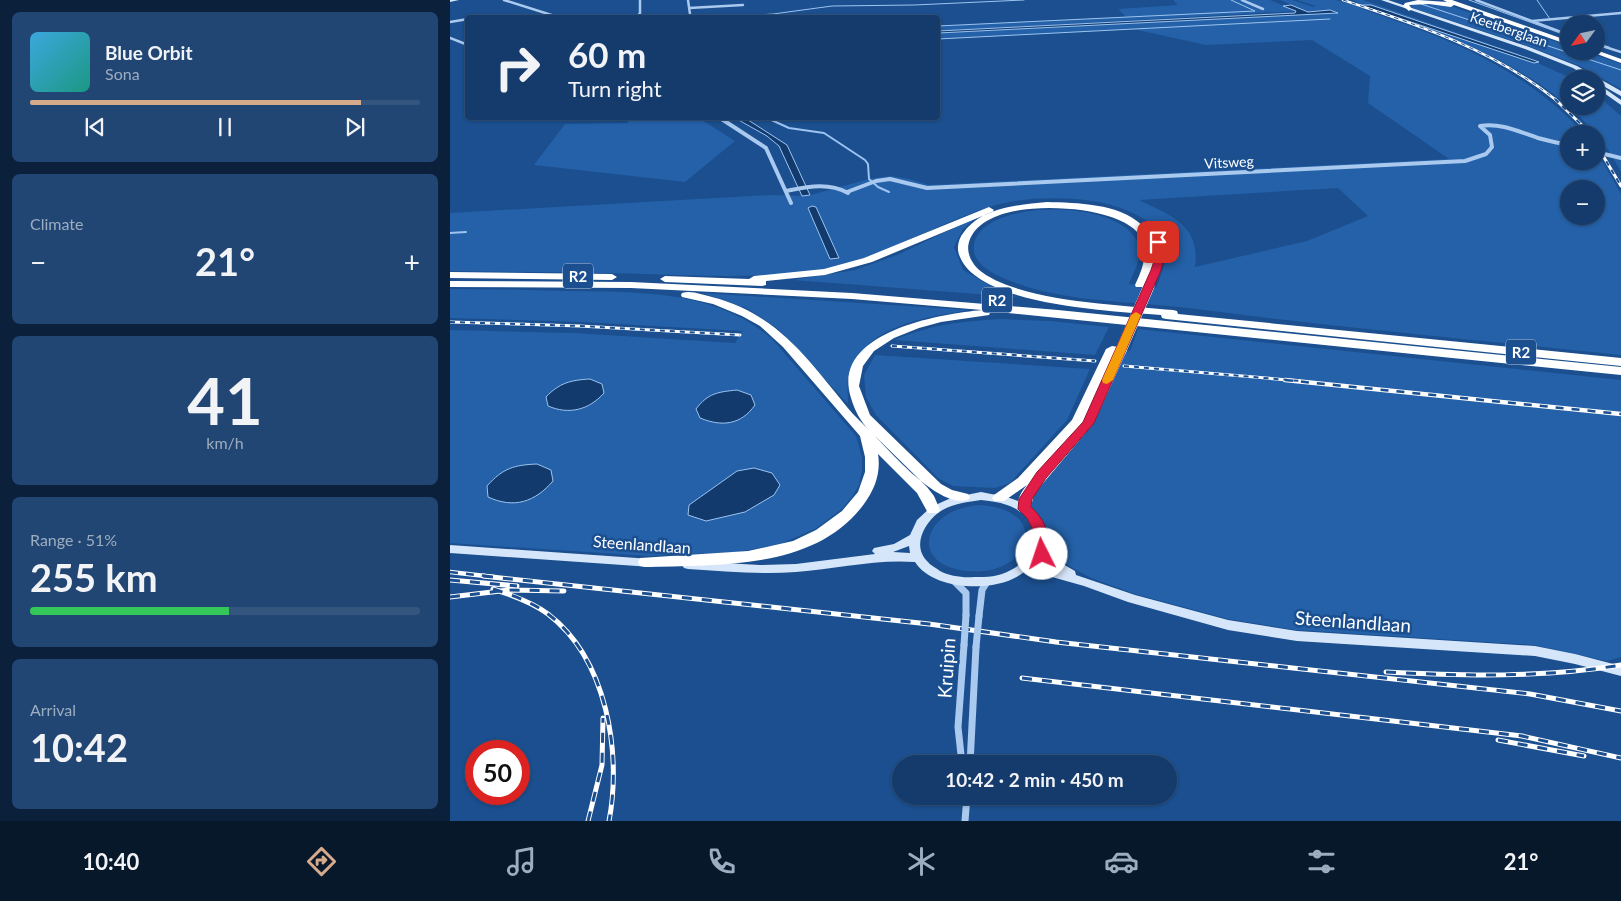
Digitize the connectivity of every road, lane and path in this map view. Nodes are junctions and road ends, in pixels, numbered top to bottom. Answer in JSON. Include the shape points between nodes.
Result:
{"nodes":[{"id":1,"x":457,"y":0,"type":"edge"},
{"id":2,"x":504,"y":0,"type":"edge"},
{"id":3,"x":640,"y":0,"type":"edge"},
{"id":4,"x":688,"y":0,"type":"edge"},
{"id":5,"x":1242,"y":0,"type":"edge"},
{"id":6,"x":1373,"y":0,"type":"edge"},
{"id":7,"x":1383,"y":0,"type":"edge"},
{"id":8,"x":1387,"y":0,"type":"edge"},
{"id":9,"x":1410,"y":0,"type":"edge"},
{"id":10,"x":1436,"y":0,"type":"edge"},
{"id":11,"x":1446,"y":0,"type":"edge"},
{"id":12,"x":1461,"y":0,"type":"edge"},
{"id":13,"x":450,"y":2,"type":"edge"},
{"id":14,"x":1453,"y":3,"type":"edge"},
{"id":15,"x":1475,"y":3,"type":"edge"},
{"id":16,"x":743,"y":5,"type":"dead end"},
{"id":17,"x":689,"y":8,"type":"junction"},
{"id":18,"x":1263,"y":9,"type":"dead end"},
{"id":19,"x":1410,"y":9,"type":"junction"},
{"id":20,"x":1621,"y":13,"type":"edge"},
{"id":21,"x":690,"y":14,"type":"dead end"},
{"id":22,"x":553,"y":15,"type":"edge"},
{"id":23,"x":638,"y":15,"type":"edge"},
{"id":24,"x":465,"y":20,"type":"edge"},
{"id":25,"x":450,"y":22,"type":"edge"},
{"id":26,"x":1529,"y":22,"type":"junction"},
{"id":27,"x":1522,"y":27,"type":"junction"},
{"id":28,"x":1560,"y":32,"type":"edge"},
{"id":29,"x":1560,"y":36,"type":"edge"},
{"id":30,"x":450,"y":38,"type":"edge"},
{"id":31,"x":1560,"y":40,"type":"edge"},
{"id":32,"x":465,"y":44,"type":"edge"},
{"id":33,"x":1605,"y":47,"type":"edge"},
{"id":34,"x":1605,"y":51,"type":"edge"},
{"id":35,"x":1621,"y":52,"type":"edge"},
{"id":36,"x":1605,"y":55,"type":"edge"},
{"id":37,"x":1621,"y":57,"type":"edge"},
{"id":38,"x":1621,"y":61,"type":"edge"},
{"id":39,"x":1567,"y":70,"type":"edge"},
{"id":40,"x":1605,"y":91,"type":"edge"},
{"id":41,"x":1621,"y":94,"type":"edge"},
{"id":42,"x":1621,"y":103,"type":"edge"},
{"id":43,"x":723,"y":120,"type":"edge"},
{"id":44,"x":1560,"y":143,"type":"edge"},
{"id":45,"x":1605,"y":154,"type":"edge"},
{"id":46,"x":1621,"y":158,"type":"edge"},
{"id":47,"x":786,"y":190,"type":"junction"},
{"id":48,"x":791,"y":203,"type":"dead end"},
{"id":49,"x":450,"y":275,"type":"edge"},
{"id":50,"x":705,"y":280,"type":"junction"},
{"id":51,"x":450,"y":284,"type":"edge"},
{"id":52,"x":632,"y":285,"type":"junction"},
{"id":53,"x":1145,"y":286,"type":"junction"},
{"id":54,"x":1150,"y":322,"type":"junction"},
{"id":55,"x":1288,"y":328,"type":"junction"},
{"id":56,"x":1116,"y":350,"type":"junction"},
{"id":57,"x":1621,"y":362,"type":"edge"},
{"id":58,"x":1621,"y":371,"type":"edge"},
{"id":59,"x":861,"y":412,"type":"junction"},
{"id":60,"x":866,"y":434,"type":"junction"},
{"id":61,"x":963,"y":498,"type":"junction"},
{"id":62,"x":998,"y":498,"type":"junction"},
{"id":63,"x":1025,"y":509,"type":"junction"},
{"id":64,"x":933,"y":510,"type":"junction"},
{"id":65,"x":914,"y":538,"type":"junction"},
{"id":66,"x":450,"y":549,"type":"edge"},
{"id":67,"x":1039,"y":550,"type":"junction"},
{"id":68,"x":918,"y":558,"type":"junction"},
{"id":69,"x":645,"y":562,"type":"junction"},
{"id":70,"x":831,"y":563,"type":"junction"},
{"id":71,"x":1024,"y":568,"type":"junction"},
{"id":72,"x":952,"y":580,"type":"junction"},
{"id":73,"x":987,"y":582,"type":"junction"},
{"id":74,"x":1088,"y":583,"type":"junction"},
{"id":75,"x":1621,"y":672,"type":"edge"},
{"id":76,"x":961,"y":755,"type":"edge"},
{"id":77,"x":970,"y":755,"type":"edge"},
{"id":78,"x":967,"y":805,"type":"edge"},
{"id":79,"x":965,"y":821,"type":"edge"}],
"edges":[{"from":1,"to":13,"type":"main road"},
{"from":2,"to":22,"type":"street"},
{"from":3,"to":23,"type":"street"},
{"from":4,"to":17,"type":"street"},
{"from":5,"to":18,"type":"street"},
{"from":6,"to":39,"type":"main road","name":"Keetberglaan","via":[[1543,58]]},
{"from":7,"to":19,"type":"main road","name":"Keetberglaan"},
{"from":8,"to":9,"type":"main road"},
{"from":10,"to":14,"type":"highway"},
{"from":11,"to":27,"type":"highway"},
{"from":12,"to":15,"type":"highway"},
{"from":14,"to":15,"type":"highway"},
{"from":14,"to":19,"type":"highway","via":[[1417,1],[1407,4]]},
{"from":14,"to":27,"type":"highway"},
{"from":15,"to":26,"type":"street"},
{"from":15,"to":29,"type":"highway"},
{"from":16,"to":17,"type":"street"},
{"from":17,"to":21,"type":"street"},
{"from":19,"to":41,"type":"main road","name":"Keetberglaan","via":[[1575,67]]},
{"from":20,"to":26,"type":"street"},
{"from":24,"to":25,"type":"street"},
{"from":26,"to":28,"type":"street"},
{"from":27,"to":31,"type":"highway"},
{"from":30,"to":32,"type":"street"},
{"from":33,"to":35,"type":"street"},
{"from":34,"to":37,"type":"highway"},
{"from":36,"to":38,"type":"highway"},
{"from":40,"to":42,"type":"main road"},
{"from":43,"to":47,"type":"street","via":[[766,148]]},
{"from":44,"to":47,"type":"street","name":"Vitsweg","via":[[1495,123],[1480,126],[1490,134],[1492,147],[1486,154],[1465,161],[927,188],[898,180],[876,181],[848,193],[835,187]]},
{"from":45,"to":46,"type":"street"},
{"from":47,"to":48,"type":"street"},
{"from":49,"to":50,"type":"highway","number":"R2"},
{"from":50,"to":53,"type":"highway","via":[[746,280],[825,272],[883,255],[992,209],[1060,200],[1117,210],[1133,217],[1154,234],[1160,258]]},
{"from":50,"to":55,"type":"highway","number":"R2","via":[[975,298]]},
{"from":51,"to":52,"type":"highway","number":"R2"},
{"from":52,"to":54,"type":"highway","number":"R2","via":[[861,297]]},
{"from":52,"to":60,"type":"highway","via":[[720,303],[764,324]]},
{"from":53,"to":55,"type":"highway","via":[[1150,243],[1145,235],[1125,220],[1097,210],[1052,204],[1001,212],[970,230],[962,246],[967,263],[984,278],[1027,294]]},
{"from":53,"to":56,"type":"highway","bridge":true},
{"from":54,"to":58,"type":"highway","number":"R2"},
{"from":54,"to":59,"type":"highway","via":[[1002,313],[961,315],[922,322],[880,340],[861,360],[854,382],[856,402]]},
{"from":55,"to":57,"type":"highway","number":"R2"},
{"from":56,"to":62,"type":"highway","via":[[1078,421],[1023,481]]},
{"from":56,"to":63,"type":"highway","via":[[1088,423],[1028,492]]},
{"from":59,"to":60,"type":"highway"},
{"from":59,"to":61,"type":"highway","via":[[936,487]]},
{"from":60,"to":64,"type":"highway","via":[[922,490]]},
{"from":60,"to":69,"type":"highway","via":[[872,470],[868,486],[850,512],[821,534],[783,550],[736,559]]},
{"from":61,"to":62,"type":"main road"},
{"from":61,"to":64,"type":"main road"},
{"from":62,"to":63,"type":"main road"},
{"from":63,"to":67,"type":"main road","via":[[1041,532]]},
{"from":64,"to":65,"type":"main road","via":[[923,518]]},
{"from":65,"to":68,"type":"main road"},
{"from":65,"to":70,"type":"main road","name":"Steenlandlaan","via":[[898,547]]},
{"from":66,"to":69,"type":"main road","name":"Steenlandlaan"},
{"from":67,"to":71,"type":"main road"},
{"from":67,"to":74,"type":"main road","name":"Steenlandlaan","via":[[1055,565]]},
{"from":68,"to":70,"type":"main road","name":"Steenlandlaan","via":[[893,556]]},
{"from":68,"to":72,"type":"main road","via":[[929,569]]},
{"from":69,"to":70,"type":"main road","name":"Steenlandlaan","via":[[760,569]]},
{"from":71,"to":73,"type":"main road"},
{"from":71,"to":74,"type":"main road","name":"Steenlandlaan"},
{"from":72,"to":73,"type":"main road"},
{"from":72,"to":76,"type":"street","name":"Kruipin","bridge":true,"via":[[966,593],[958,727]]},
{"from":73,"to":77,"type":"street","name":"Kruipin","bridge":true,"via":[[982,590],[976,647]]},
{"from":74,"to":75,"type":"main road","name":"Steenlandlaan","via":[[1132,599],[1228,625],[1296,636],[1535,651]]},
{"from":78,"to":79,"type":"street"}]}
